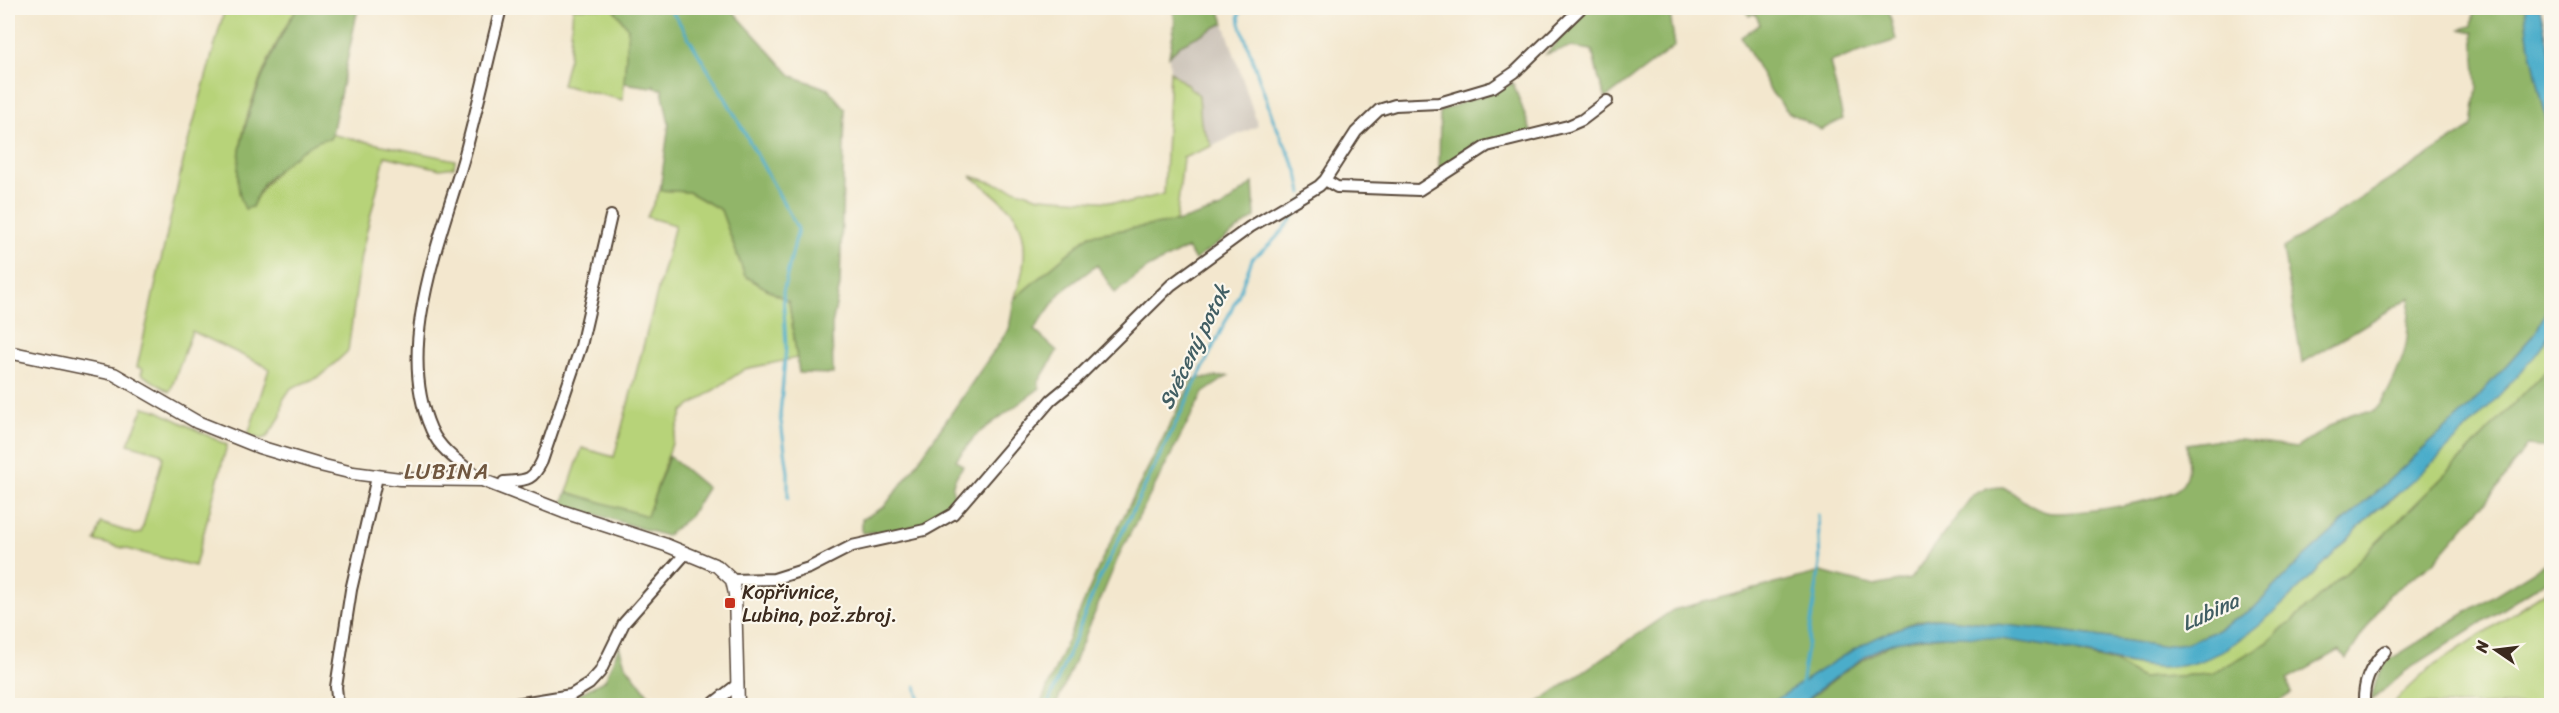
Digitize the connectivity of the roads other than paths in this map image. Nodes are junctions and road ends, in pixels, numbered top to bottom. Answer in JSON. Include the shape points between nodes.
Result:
{"nodes":[{"id":1,"x":501,"y":8,"type":"edge"},
{"id":2,"x":1581,"y":8,"type":"edge"},
{"id":3,"x":1607,"y":101,"type":"dead end"},
{"id":4,"x":1325,"y":180,"type":"junction"},
{"id":5,"x":611,"y":216,"type":"dead end"},
{"id":6,"x":8,"y":352,"type":"edge"},
{"id":7,"x":377,"y":477,"type":"junction"},
{"id":8,"x":482,"y":480,"type":"junction"},
{"id":9,"x":502,"y":488,"type":"junction"},
{"id":10,"x":686,"y":553,"type":"junction"},
{"id":11,"x":732,"y":580,"type":"junction"},
{"id":12,"x":2385,"y":651,"type":"dead end"},
{"id":13,"x":738,"y":684,"type":"junction"},
{"id":14,"x":338,"y":705,"type":"edge"},
{"id":15,"x":503,"y":705,"type":"edge"},
{"id":16,"x":710,"y":705,"type":"edge"},
{"id":17,"x":738,"y":705,"type":"edge"},
{"id":18,"x":2364,"y":705,"type":"edge"}],
"edges":[{"from":1,"to":8,"type":"street","via":[[465,154],[432,263],[416,354],[421,393],[434,436]]},
{"from":2,"to":4,"type":"street","via":[[1515,72],[1493,87],[1439,103],[1395,105],[1379,110],[1356,132]]},
{"from":3,"to":4,"type":"street","via":[[1568,126],[1487,146],[1419,190],[1337,187]]},
{"from":4,"to":11,"type":"street","via":[[1250,227],[1171,285],[1051,400],[953,514],[925,530],[852,546],[812,567],[774,579]]},
{"from":5,"to":9,"type":"street","via":[[581,346],[542,461],[536,475],[504,482]]},
{"from":6,"to":7,"type":"street","via":[[114,375],[197,422],[259,447]]},
{"from":7,"to":8,"type":"street"},
{"from":7,"to":14,"type":"street","via":[[351,590],[336,687]]},
{"from":8,"to":9,"type":"street"},
{"from":9,"to":10,"type":"street"},
{"from":10,"to":11,"type":"street","via":[[717,566]]},
{"from":10,"to":15,"type":"street","via":[[624,623],[600,672],[589,684],[571,695]]},
{"from":11,"to":13,"type":"street"},
{"from":12,"to":18,"type":"street","via":[[2370,668],[2364,683]]},
{"from":13,"to":16,"type":"street"},
{"from":13,"to":17,"type":"street"}]}
